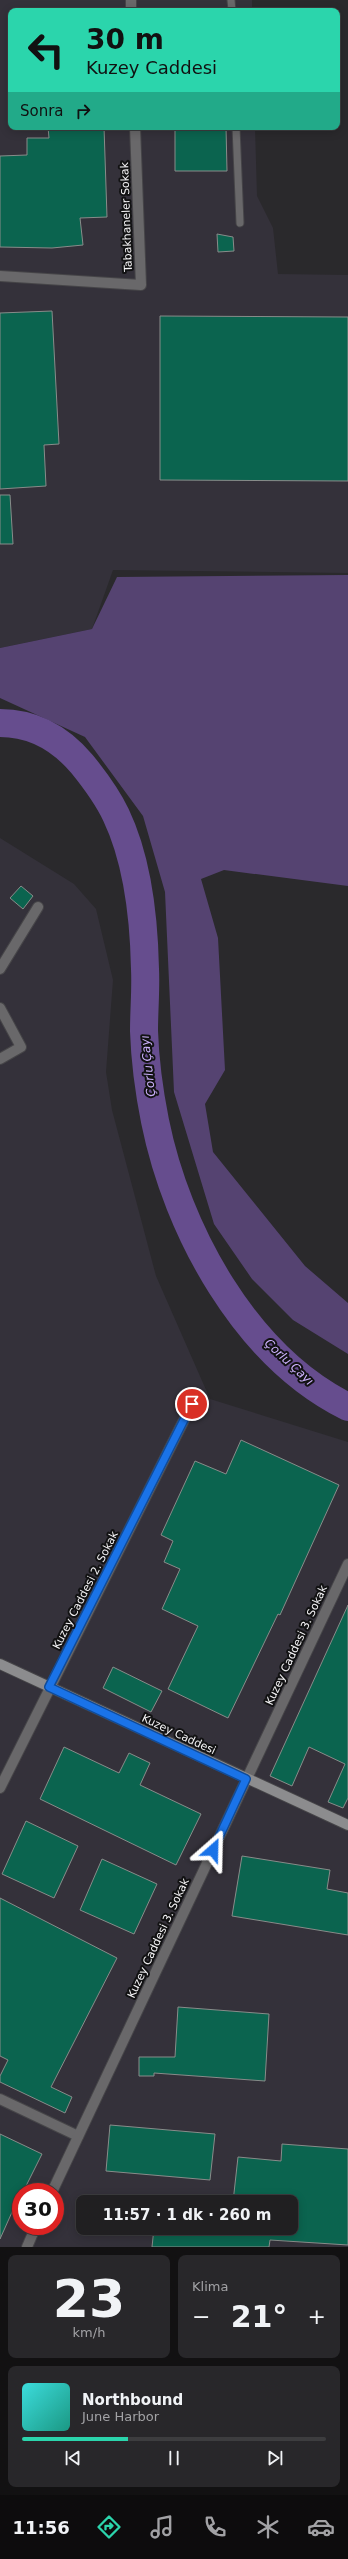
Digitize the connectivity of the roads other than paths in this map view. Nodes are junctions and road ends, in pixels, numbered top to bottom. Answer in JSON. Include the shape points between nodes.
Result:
{"nodes":[{"id":1,"x":135,"y":130,"type":"edge"},
{"id":2,"x":236,"y":130,"type":"edge"},
{"id":3,"x":240,"y":223,"type":"dead end"},
{"id":4,"x":0,"y":276,"type":"edge"},
{"id":5,"x":38,"y":907,"type":"dead end"},
{"id":6,"x":0,"y":969,"type":"edge"},
{"id":7,"x":0,"y":1008,"type":"edge"},
{"id":8,"x":0,"y":1059,"type":"edge"},
{"id":9,"x":192,"y":1404,"type":"dead end"},
{"id":10,"x":348,"y":1564,"type":"edge"},
{"id":11,"x":0,"y":1664,"type":"edge"},
{"id":12,"x":49,"y":1687,"type":"junction"},
{"id":13,"x":246,"y":1779,"type":"junction"},
{"id":14,"x":0,"y":1788,"type":"edge"},
{"id":15,"x":348,"y":1825,"type":"edge"},
{"id":16,"x":0,"y":2099,"type":"edge"},
{"id":17,"x":78,"y":2136,"type":"junction"},
{"id":18,"x":56,"y":2183,"type":"edge"},
{"id":19,"x":32,"y":2235,"type":"edge"},
{"id":20,"x":27,"y":2247,"type":"edge"}],
"edges":[{"from":1,"to":4,"type":"street","name":"Tabakhaneler Sokak","via":[[141,285]]},
{"from":2,"to":3,"type":"lane"},
{"from":5,"to":6,"type":"street"},
{"from":7,"to":8,"type":"street","via":[[21,1047]]},
{"from":9,"to":12,"type":"street","name":"Kuzey Caddesi 2. Sokak"},
{"from":10,"to":13,"type":"street","name":"Kuzey Caddesi 3. Sokak"},
{"from":11,"to":12,"type":"street","name":"Kuzey Caddesi"},
{"from":12,"to":13,"type":"street","name":"Kuzey Caddesi"},
{"from":12,"to":14,"type":"street","name":"Kuzey Caddesi 2. Sokak"},
{"from":13,"to":15,"type":"street","name":"Kuzey Caddesi"},
{"from":13,"to":17,"type":"street","name":"Kuzey Caddesi 3. Sokak"},
{"from":16,"to":17,"type":"street"},
{"from":17,"to":18,"type":"street","name":"Kuzey Caddesi 3. Sokak"},
{"from":19,"to":20,"type":"street"}]}
